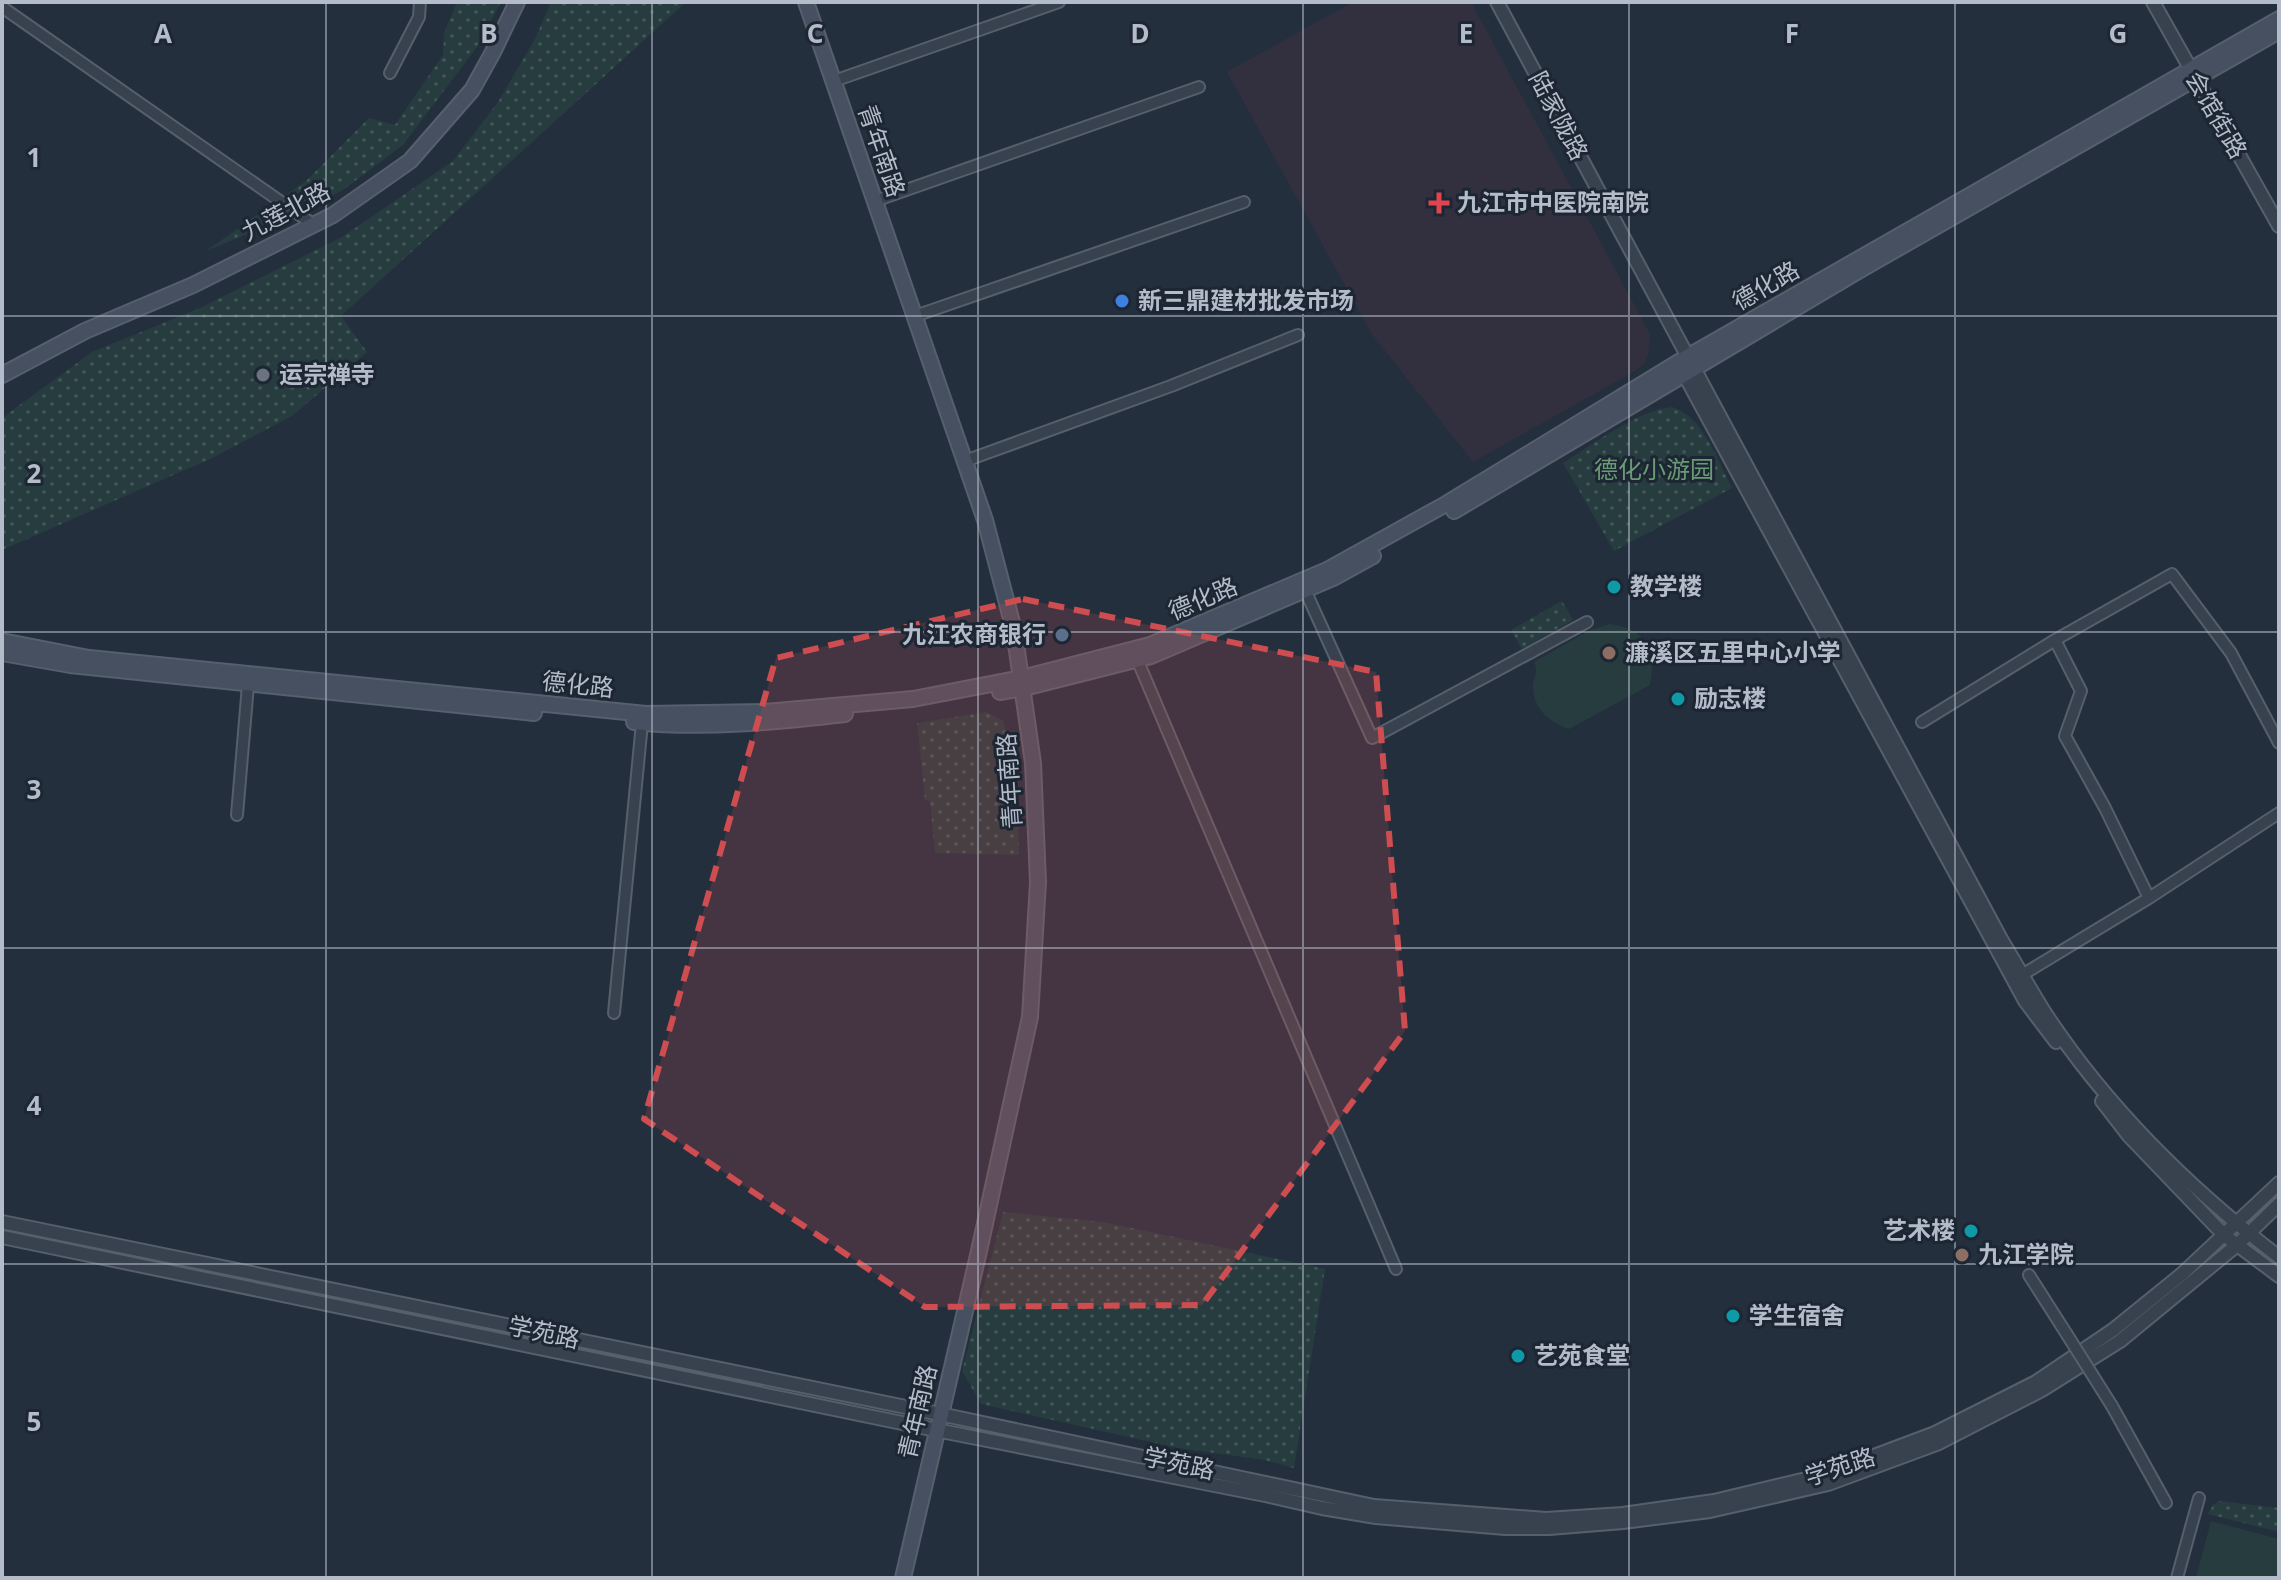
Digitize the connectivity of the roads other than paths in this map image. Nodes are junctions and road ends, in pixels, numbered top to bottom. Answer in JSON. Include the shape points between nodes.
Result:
{"nodes":[{"id":1,"x":420,"y":2,"type":"edge"},
{"id":2,"x":517,"y":2,"type":"edge"},
{"id":3,"x":806,"y":2,"type":"edge"},
{"id":4,"x":1059,"y":2,"type":"edge"},
{"id":5,"x":1497,"y":2,"type":"edge"},
{"id":6,"x":2153,"y":2,"type":"edge"},
{"id":7,"x":2,"y":7,"type":"edge"},
{"id":8,"x":2279,"y":19,"type":"edge"},
{"id":9,"x":2279,"y":31,"type":"edge"},
{"id":10,"x":390,"y":73,"type":"dead end"},
{"id":11,"x":2192,"y":74,"type":"junction"},
{"id":12,"x":834,"y":81,"type":"junction"},
{"id":13,"x":1199,"y":87,"type":"dead end"},
{"id":14,"x":875,"y":201,"type":"junction"},
{"id":15,"x":1244,"y":202,"type":"dead end"},
{"id":16,"x":314,"y":225,"type":"junction"},
{"id":17,"x":2279,"y":226,"type":"edge"},
{"id":18,"x":915,"y":316,"type":"junction"},
{"id":19,"x":1298,"y":335,"type":"dead end"},
{"id":20,"x":1686,"y":366,"type":"junction"},
{"id":21,"x":2,"y":375,"type":"edge"},
{"id":22,"x":965,"y":461,"type":"junction"},
{"id":23,"x":1305,"y":590,"type":"junction"},
{"id":24,"x":1587,"y":622,"type":"dead end"},
{"id":25,"x":2055,"y":640,"type":"junction"},
{"id":26,"x":2,"y":641,"type":"edge"},
{"id":27,"x":2,"y":653,"type":"edge"},
{"id":28,"x":1137,"y":659,"type":"junction"},
{"id":29,"x":1023,"y":683,"type":"junction"},
{"id":30,"x":248,"y":685,"type":"junction"},
{"id":31,"x":1922,"y":722,"type":"dead end"},
{"id":32,"x":642,"y":723,"type":"junction"},
{"id":33,"x":2279,"y":743,"type":"edge"},
{"id":34,"x":2279,"y":813,"type":"edge"},
{"id":35,"x":237,"y":815,"type":"dead end"},
{"id":36,"x":2149,"y":898,"type":"junction"},
{"id":37,"x":2022,"y":975,"type":"junction"},
{"id":38,"x":614,"y":1013,"type":"dead end"},
{"id":39,"x":2279,"y":1183,"type":"edge"},
{"id":40,"x":2279,"y":1204,"type":"edge"},
{"id":41,"x":2,"y":1222,"type":"edge"},
{"id":42,"x":2236,"y":1224,"type":"junction"},
{"id":43,"x":2248,"y":1234,"type":"junction"},
{"id":44,"x":2224,"y":1235,"type":"junction"},
{"id":45,"x":2,"y":1237,"type":"edge"},
{"id":46,"x":2237,"y":1245,"type":"junction"},
{"id":47,"x":2279,"y":1257,"type":"edge"},
{"id":48,"x":1396,"y":1269,"type":"dead end"},
{"id":49,"x":2029,"y":1275,"type":"dead end"},
{"id":50,"x":2279,"y":1276,"type":"edge"},
{"id":51,"x":940,"y":1414,"type":"junction"},
{"id":52,"x":936,"y":1430,"type":"junction"},
{"id":53,"x":2199,"y":1498,"type":"dead end"},
{"id":54,"x":2166,"y":1503,"type":"dead end"},
{"id":55,"x":903,"y":1578,"type":"edge"},
{"id":56,"x":2177,"y":1578,"type":"edge"}],
"edges":[{"from":1,"to":10,"type":"street","via":[[419,17]]},
{"from":2,"to":16,"type":"main road","name":"九莲北路","via":[[472,90],[410,161]]},
{"from":3,"to":12,"type":"main road","name":"青年南路"},
{"from":4,"to":12,"type":"street"},
{"from":5,"to":20,"type":"street","name":"陆家陇路"},
{"from":6,"to":11,"type":"street","name":"会馆街路"},
{"from":7,"to":16,"type":"street"},
{"from":8,"to":11,"type":"main road","name":"德化路"},
{"from":9,"to":11,"type":"main road","name":"德化路"},
{"from":11,"to":17,"type":"street","name":"会馆街路"},
{"from":11,"to":20,"type":"main road","name":"德化路"},
{"from":12,"to":14,"type":"main road","name":"青年南路"},
{"from":13,"to":14,"type":"street"},
{"from":14,"to":18,"type":"main road","name":"青年南路"},
{"from":15,"to":18,"type":"street"},
{"from":16,"to":21,"type":"main road","name":"九莲北路"},
{"from":18,"to":22,"type":"main road","name":"青年南路"},
{"from":19,"to":22,"type":"street"},
{"from":20,"to":23,"type":"main road","name":"德化路","via":[[1454,511]]},
{"from":20,"to":29,"type":"main road","name":"德化路","via":[[1327,570],[1150,645]]},
{"from":20,"to":37,"type":"street"},
{"from":20,"to":44,"type":"street","via":[[2025,1001],[2129,1136]]},
{"from":22,"to":29,"type":"main road","name":"青年南路","via":[[1000,575]]},
{"from":23,"to":24,"type":"street","via":[[1372,738]]},
{"from":23,"to":28,"type":"main road","name":"德化路"},
{"from":25,"to":31,"type":"street"},
{"from":25,"to":33,"type":"street","via":[[2172,574],[2231,653]]},
{"from":25,"to":36,"type":"street","via":[[2081,691],[2065,736]]},
{"from":26,"to":29,"type":"main road","name":"德化路","via":[[89,658],[646,714],[765,712]]},
{"from":27,"to":30,"type":"main road","name":"德化路"},
{"from":28,"to":29,"type":"main road","name":"德化路"},
{"from":28,"to":48,"type":"street"},
{"from":29,"to":32,"type":"main road","name":"德化路","via":[[912,707],[767,723]]},
{"from":29,"to":51,"type":"main road","name":"青年南路","via":[[1038,882],[1030,1017]]},
{"from":30,"to":32,"type":"main road","name":"德化路"},
{"from":30,"to":35,"type":"street"},
{"from":32,"to":38,"type":"street"},
{"from":34,"to":36,"type":"street"},
{"from":36,"to":37,"type":"street"},
{"from":37,"to":42,"type":"street","via":[[2085,1068],[2133,1126]]},
{"from":39,"to":42,"type":"street","name":"学苑路"},
{"from":40,"to":43,"type":"street","name":"学苑路"},
{"from":41,"to":51,"type":"street","name":"学苑路"},
{"from":42,"to":43,"type":"street"},
{"from":42,"to":44,"type":"street","name":"学苑路"},
{"from":43,"to":46,"type":"street","name":"学苑路"},
{"from":43,"to":47,"type":"street"},
{"from":44,"to":46,"type":"street"},
{"from":44,"to":51,"type":"street","name":"学苑路","via":[[2113,1330],[2036,1382],[1935,1433],[1823,1475],[1714,1501],[1623,1514],[1533,1519],[1374,1506]]},
{"from":45,"to":52,"type":"street","name":"学苑路"},
{"from":46,"to":50,"type":"street"},
{"from":46,"to":52,"type":"street","name":"学苑路","via":[[2120,1341],[2042,1390],[1939,1443],[1828,1484],[1710,1511],[1549,1528],[1376,1517]]},
{"from":49,"to":54,"type":"street","bridge":true},
{"from":51,"to":52,"type":"main road","name":"青年南路"},
{"from":52,"to":55,"type":"main road","name":"青年南路"},
{"from":53,"to":56,"type":"street"}]}
